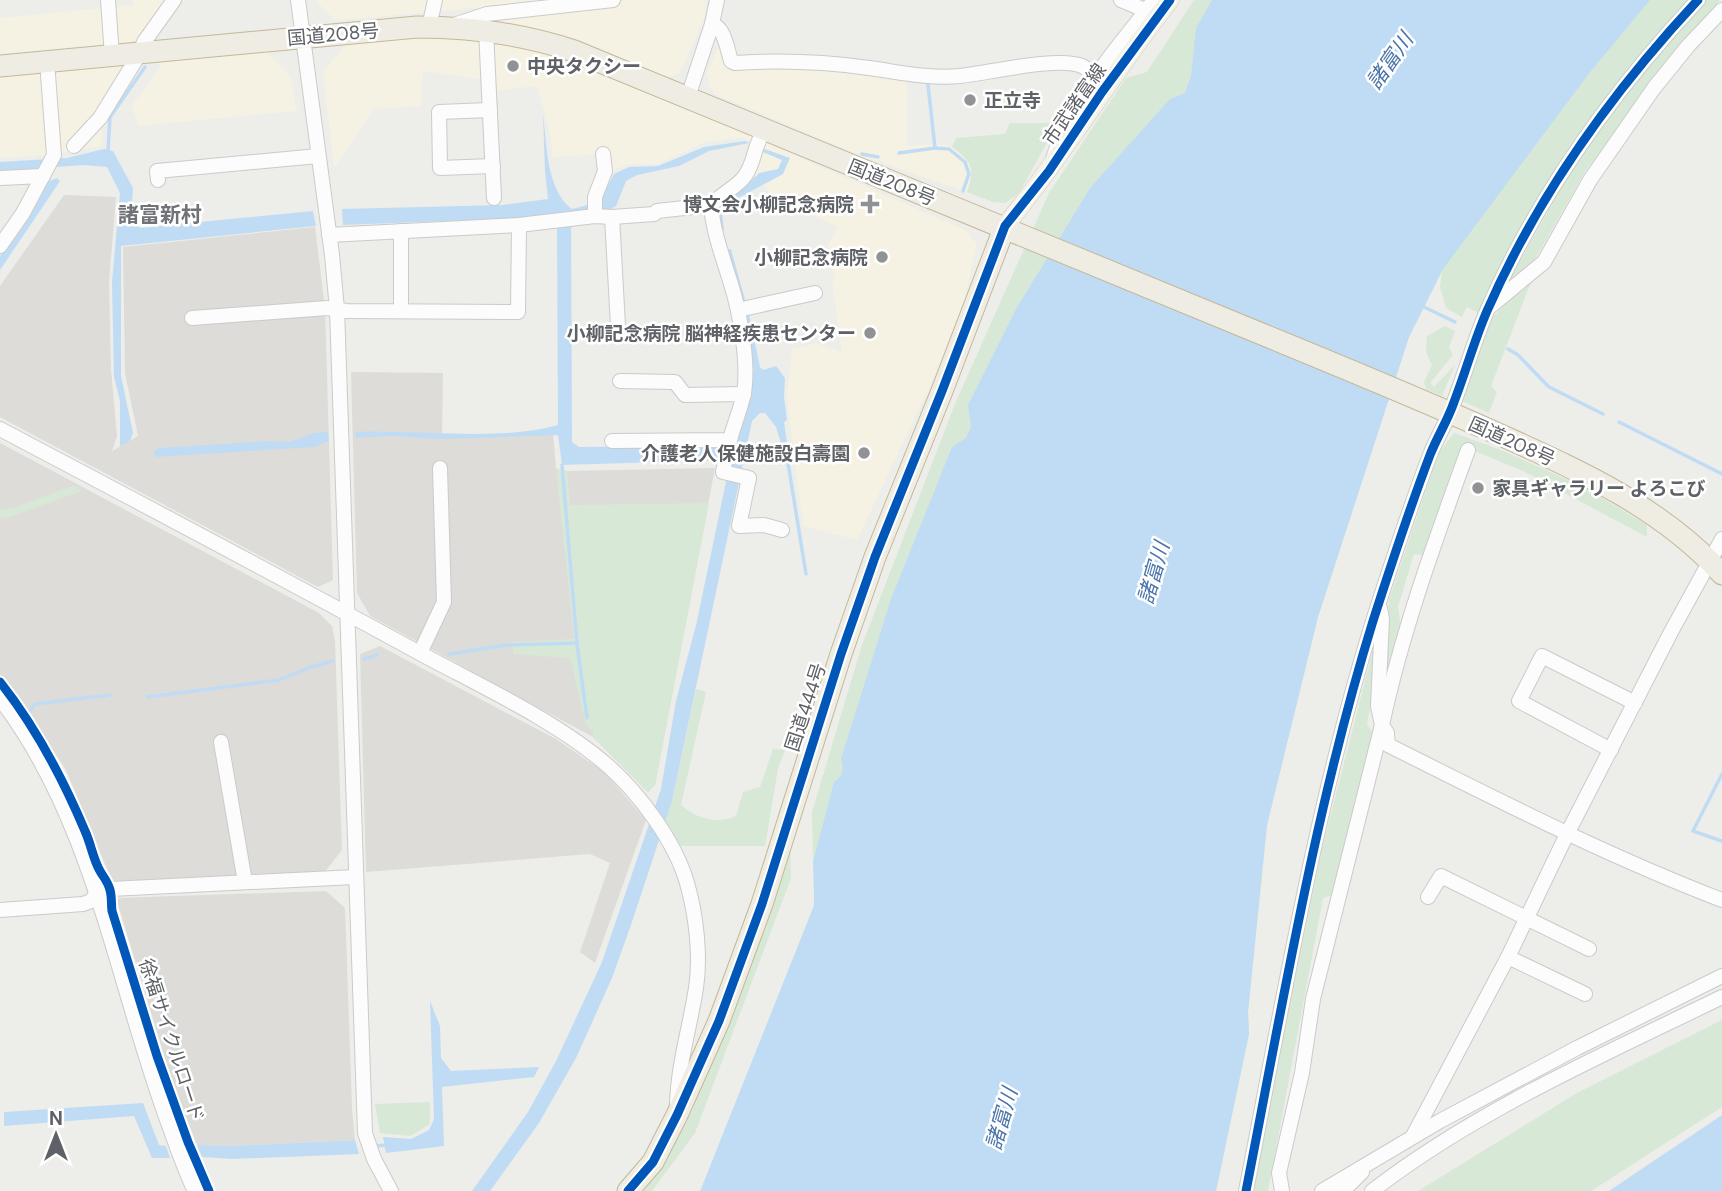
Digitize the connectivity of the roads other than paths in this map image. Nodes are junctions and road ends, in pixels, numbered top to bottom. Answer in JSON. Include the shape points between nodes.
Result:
{"nodes":[{"id":1,"x":108,"y":0,"type":"edge"},
{"id":2,"x":174,"y":0,"type":"edge"},
{"id":3,"x":298,"y":0,"type":"edge"},
{"id":4,"x":435,"y":0,"type":"edge"},
{"id":5,"x":613,"y":0,"type":"edge"},
{"id":6,"x":718,"y":0,"type":"edge"},
{"id":7,"x":1121,"y":0,"type":"edge"},
{"id":8,"x":1170,"y":0,"type":"edge"},
{"id":9,"x":1698,"y":0,"type":"edge"},
{"id":10,"x":1153,"y":9,"type":"edge"},
{"id":11,"x":1722,"y":10,"type":"edge"},
{"id":12,"x":712,"y":24,"type":"junction"},
{"id":13,"x":439,"y":26,"type":"junction"},
{"id":14,"x":486,"y":30,"type":"junction"},
{"id":15,"x":302,"y":36,"type":"junction"},
{"id":16,"x":140,"y":53,"type":"junction"},
{"id":17,"x":112,"y":55,"type":"junction"},
{"id":18,"x":47,"y":61,"type":"junction"},
{"id":19,"x":0,"y":66,"type":"edge"},
{"id":20,"x":1095,"y":75,"type":"junction"},
{"id":21,"x":688,"y":97,"type":"junction"},
{"id":22,"x":490,"y":110,"type":"junction"},
{"id":23,"x":765,"y":130,"type":"junction"},
{"id":24,"x":74,"y":146,"type":"dead end"},
{"id":25,"x":603,"y":154,"type":"dead end"},
{"id":26,"x":318,"y":156,"type":"junction"},
{"id":27,"x":493,"y":166,"type":"junction"},
{"id":28,"x":1049,"y":171,"type":"junction"},
{"id":29,"x":44,"y":174,"type":"junction"},
{"id":30,"x":0,"y":178,"type":"edge"},
{"id":31,"x":158,"y":180,"type":"dead end"},
{"id":32,"x":494,"y":198,"type":"dead end"},
{"id":33,"x":711,"y":205,"type":"junction"},
{"id":34,"x":595,"y":216,"type":"junction"},
{"id":35,"x":612,"y":217,"type":"junction"},
{"id":36,"x":519,"y":225,"type":"junction"},
{"id":37,"x":1011,"y":228,"type":"junction"},
{"id":38,"x":401,"y":231,"type":"junction"},
{"id":39,"x":330,"y":235,"type":"junction"},
{"id":40,"x":0,"y":246,"type":"edge"},
{"id":41,"x":815,"y":293,"type":"dead end"},
{"id":42,"x":744,"y":308,"type":"junction"},
{"id":43,"x":1488,"y":308,"type":"junction"},
{"id":44,"x":337,"y":309,"type":"junction"},
{"id":45,"x":401,"y":311,"type":"junction"},
{"id":46,"x":192,"y":318,"type":"dead end"},
{"id":47,"x":618,"y":326,"type":"dead end"},
{"id":48,"x":620,"y":381,"type":"dead end"},
{"id":49,"x":744,"y":394,"type":"junction"},
{"id":50,"x":1443,"y":410,"type":"junction"},
{"id":51,"x":0,"y":429,"type":"edge"},
{"id":52,"x":730,"y":440,"type":"junction"},
{"id":53,"x":612,"y":441,"type":"dead end"},
{"id":54,"x":1468,"y":450,"type":"dead end"},
{"id":55,"x":440,"y":468,"type":"dead end"},
{"id":56,"x":782,"y":530,"type":"dead end"},
{"id":57,"x":1722,"y":539,"type":"edge"},
{"id":58,"x":1716,"y":567,"type":"edge"},
{"id":59,"x":1380,"y":604,"type":"junction"},
{"id":60,"x":347,"y":614,"type":"junction"},
{"id":61,"x":420,"y":653,"type":"junction"},
{"id":62,"x":0,"y":699,"type":"edge"},
{"id":63,"x":1635,"y":703,"type":"junction"},
{"id":64,"x":1382,"y":725,"type":"junction"},
{"id":65,"x":221,"y":742,"type":"dead end"},
{"id":66,"x":1611,"y":750,"type":"junction"},
{"id":67,"x":1567,"y":834,"type":"junction"},
{"id":68,"x":355,"y":877,"type":"junction"},
{"id":69,"x":245,"y":882,"type":"junction"},
{"id":70,"x":97,"y":893,"type":"junction"},
{"id":71,"x":1428,"y":897,"type":"dead end"},
{"id":72,"x":1722,"y":900,"type":"edge"},
{"id":73,"x":0,"y":910,"type":"edge"},
{"id":74,"x":1527,"y":919,"type":"junction"},
{"id":75,"x":1589,"y":949,"type":"dead end"},
{"id":76,"x":1508,"y":957,"type":"junction"},
{"id":77,"x":1722,"y":976,"type":"edge"},
{"id":78,"x":1585,"y":994,"type":"dead end"},
{"id":79,"x":1722,"y":996,"type":"edge"},
{"id":80,"x":677,"y":1115,"type":"junction"},
{"id":81,"x":1413,"y":1136,"type":"junction"},
{"id":82,"x":1368,"y":1166,"type":"junction"},
{"id":83,"x":195,"y":1191,"type":"edge"},
{"id":84,"x":391,"y":1191,"type":"edge"},
{"id":85,"x":628,"y":1191,"type":"edge"},
{"id":86,"x":1246,"y":1191,"type":"edge"},
{"id":87,"x":1282,"y":1191,"type":"edge"},
{"id":88,"x":1322,"y":1191,"type":"edge"},
{"id":89,"x":1343,"y":1191,"type":"edge"},
{"id":90,"x":1372,"y":1191,"type":"edge"}],
"edges":[{"from":1,"to":17,"type":"street"},
{"from":2,"to":16,"type":"street"},
{"from":3,"to":15,"type":"street"},
{"from":4,"to":13,"type":"street"},
{"from":5,"to":13,"type":"street","via":[[487,14]]},
{"from":6,"to":12,"type":"street"},
{"from":7,"to":10,"type":"street"},
{"from":8,"to":10,"type":"main road","name":"市武諸富線"},
{"from":9,"to":43,"type":"street","via":[[1634,72],[1600,119],[1541,209]]},
{"from":10,"to":20,"type":"street"},
{"from":10,"to":28,"type":"main road","name":"市武諸富線"},
{"from":11,"to":43,"type":"street","via":[[1654,88],[1590,180],[1544,262]]},
{"from":12,"to":20,"type":"street","via":[[722,30],[731,61],[736,63],[845,65],[927,76],[1068,64],[1080,65]]},
{"from":12,"to":21,"type":"street"},
{"from":13,"to":14,"type":"highway","name":"国道208号"},
{"from":13,"to":15,"type":"highway","name":"国道208号"},
{"from":14,"to":21,"type":"highway","name":"国道208号","via":[[535,38]]},
{"from":14,"to":22,"type":"street"},
{"from":15,"to":16,"type":"highway","name":"国道208号"},
{"from":15,"to":26,"type":"street"},
{"from":16,"to":17,"type":"highway","name":"国道208号"},
{"from":16,"to":24,"type":"street","via":[[100,118]]},
{"from":17,"to":18,"type":"highway","name":"国道208号"},
{"from":18,"to":19,"type":"highway","name":"国道208号"},
{"from":18,"to":29,"type":"street","via":[[54,155]]},
{"from":20,"to":28,"type":"street","via":[[1060,134]]},
{"from":21,"to":23,"type":"highway","name":"国道208号"},
{"from":22,"to":27,"type":"street"},
{"from":22,"to":27,"type":"street","via":[[439,112],[440,168]]},
{"from":23,"to":33,"type":"street","via":[[744,178]]},
{"from":23,"to":37,"type":"highway","name":"国道208号"},
{"from":25,"to":34,"type":"street","via":[[605,171],[595,197]]},
{"from":26,"to":31,"type":"street","via":[[157,172]]},
{"from":26,"to":39,"type":"street"},
{"from":27,"to":32,"type":"street"},
{"from":28,"to":37,"type":"main road","name":"市武諸富線"},
{"from":29,"to":30,"type":"street"},
{"from":29,"to":40,"type":"street"},
{"from":33,"to":35,"type":"street"},
{"from":33,"to":42,"type":"street","via":[[721,255]]},
{"from":34,"to":35,"type":"street"},
{"from":34,"to":36,"type":"street"},
{"from":35,"to":47,"type":"street"},
{"from":36,"to":38,"type":"street"},
{"from":36,"to":45,"type":"street","via":[[518,312]]},
{"from":37,"to":50,"type":"highway","name":"国道208号"},
{"from":37,"to":80,"type":"highway","name":"国道444号","via":[[875,557],[762,904],[719,1021]]},
{"from":38,"to":39,"type":"street"},
{"from":38,"to":45,"type":"street"},
{"from":39,"to":44,"type":"street"},
{"from":41,"to":42,"type":"street"},
{"from":42,"to":49,"type":"street"},
{"from":43,"to":50,"type":"street"},
{"from":44,"to":45,"type":"street"},
{"from":44,"to":46,"type":"street"},
{"from":44,"to":60,"type":"street"},
{"from":48,"to":49,"type":"street","via":[[675,382],[685,395]]},
{"from":49,"to":52,"type":"street"},
{"from":50,"to":58,"type":"highway","name":"国道208号","via":[[1580,471],[1660,518]]},
{"from":50,"to":59,"type":"street"},
{"from":51,"to":60,"type":"street"},
{"from":52,"to":53,"type":"street"},
{"from":52,"to":56,"type":"street","via":[[724,468],[749,478],[739,526]]},
{"from":54,"to":64,"type":"street","via":[[1422,578]]},
{"from":55,"to":61,"type":"street","via":[[444,602]]},
{"from":57,"to":58,"type":"street"},
{"from":58,"to":63,"type":"street"},
{"from":59,"to":64,"type":"street","via":[[1378,706]]},
{"from":59,"to":86,"type":"street","via":[[1314,853]]},
{"from":60,"to":61,"type":"street"},
{"from":60,"to":68,"type":"street"},
{"from":61,"to":80,"type":"street","via":[[570,736],[608,766],[646,807],[666,838],[687,881],[696,924],[697,986],[678,1085]]},
{"from":62,"to":70,"type":"street","via":[[51,783]]},
{"from":63,"to":66,"type":"street"},
{"from":63,"to":66,"type":"street","via":[[1542,656],[1518,701]]},
{"from":64,"to":67,"type":"street","via":[[1388,745]]},
{"from":64,"to":87,"type":"street","via":[[1313,999],[1279,1173]]},
{"from":65,"to":69,"type":"street"},
{"from":66,"to":67,"type":"street"},
{"from":67,"to":72,"type":"street"},
{"from":67,"to":74,"type":"street"},
{"from":68,"to":69,"type":"street"},
{"from":68,"to":84,"type":"street","via":[[365,1133]]},
{"from":69,"to":70,"type":"street"},
{"from":70,"to":73,"type":"street","via":[[83,904]]},
{"from":70,"to":83,"type":"street","via":[[150,1074]]},
{"from":71,"to":74,"type":"street","via":[[1441,876]]},
{"from":74,"to":75,"type":"street"},
{"from":74,"to":76,"type":"street"},
{"from":76,"to":78,"type":"street"},
{"from":76,"to":81,"type":"street"},
{"from":77,"to":81,"type":"street"},
{"from":79,"to":90,"type":"street","via":[[1490,1115]]},
{"from":80,"to":85,"type":"highway","name":"国道444号","via":[[653,1162]]},
{"from":81,"to":82,"type":"street"},
{"from":82,"to":88,"type":"street"},
{"from":82,"to":89,"type":"street"}]}
